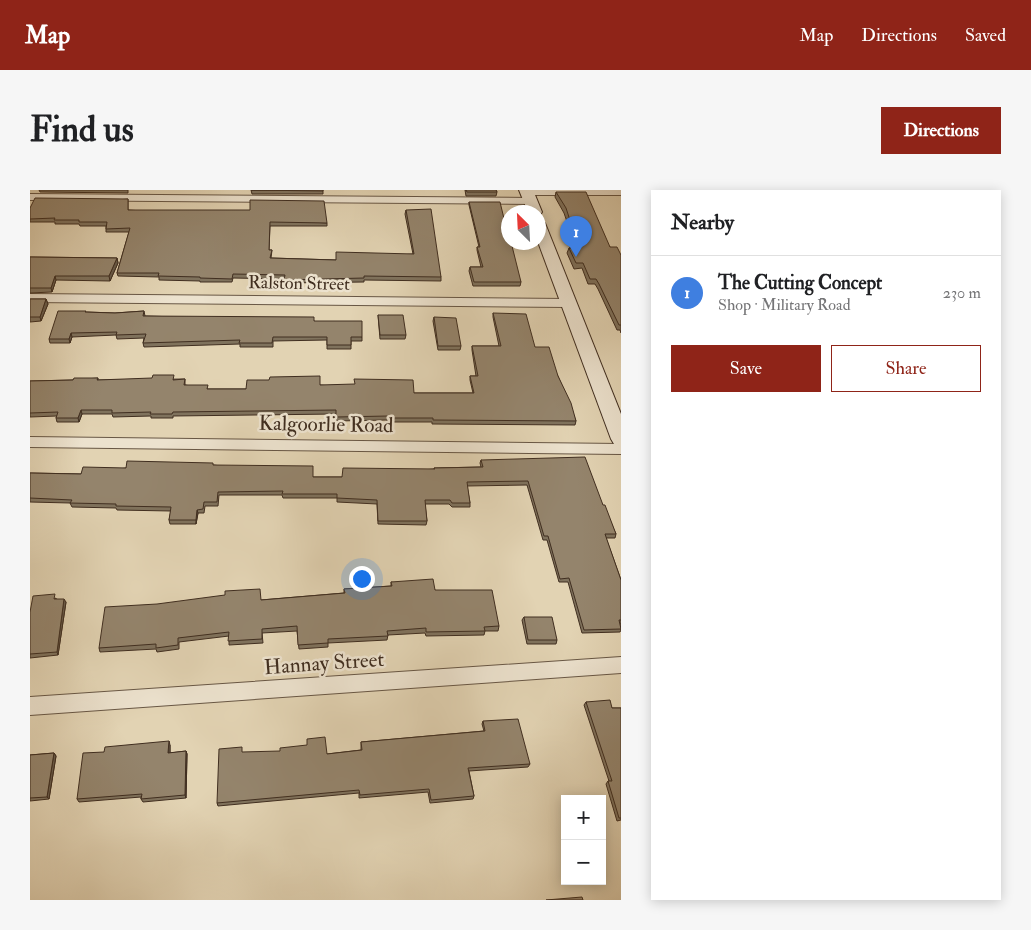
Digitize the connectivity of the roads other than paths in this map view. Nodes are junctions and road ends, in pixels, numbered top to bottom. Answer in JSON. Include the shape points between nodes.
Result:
{"nodes":[{"id":1,"x":621,"y":192,"type":"edge"},
{"id":2,"x":30,"y":197,"type":"edge"},
{"id":3,"x":530,"y":199,"type":"edge"},
{"id":4,"x":546,"y":244,"type":"edge"},
{"id":5,"x":30,"y":298,"type":"edge"},
{"id":6,"x":568,"y":303,"type":"junction"},
{"id":7,"x":621,"y":439,"type":"edge"},
{"id":8,"x":30,"y":442,"type":"edge"},
{"id":9,"x":621,"y":449,"type":"edge"},
{"id":10,"x":621,"y":665,"type":"edge"},
{"id":11,"x":30,"y":706,"type":"edge"}],
"edges":[{"from":1,"to":3,"type":"street"},
{"from":2,"to":3,"type":"street"},
{"from":4,"to":6,"type":"main road"},
{"from":5,"to":6,"type":"street","name":"Ralston Street"},
{"from":6,"to":7,"type":"main road"},
{"from":8,"to":9,"type":"street","name":"Kalgoorlie Road"},
{"from":10,"to":11,"type":"street","name":"Hannay Street"}]}
